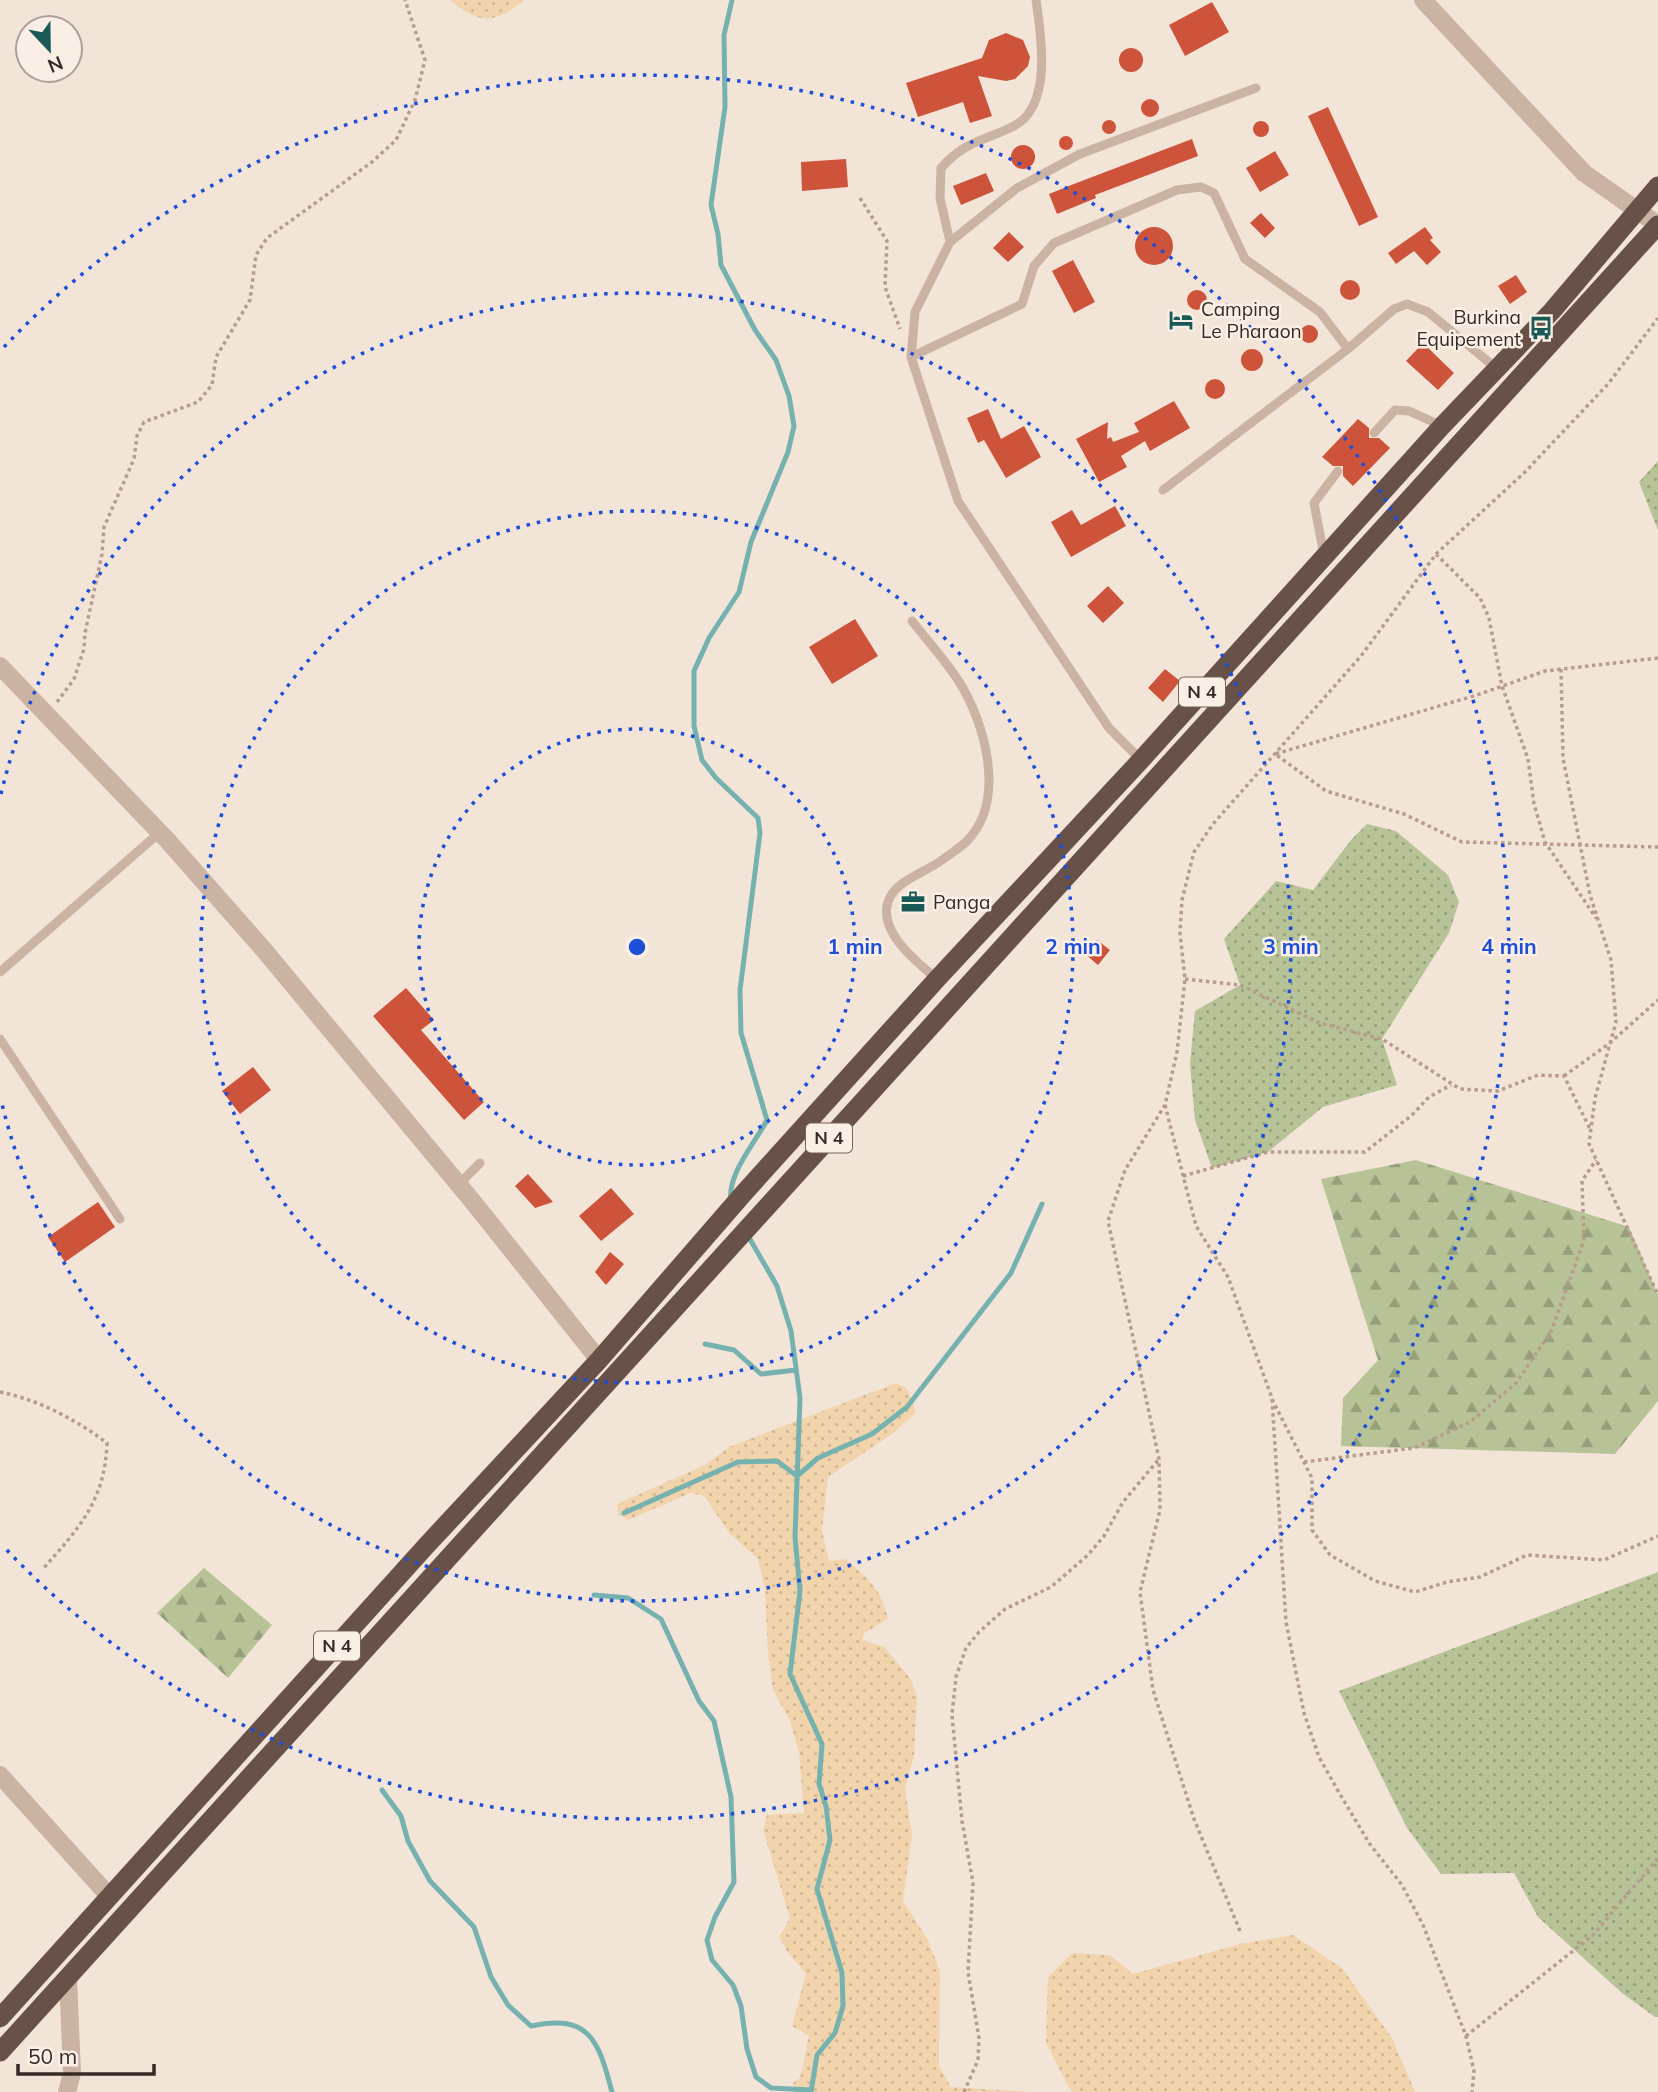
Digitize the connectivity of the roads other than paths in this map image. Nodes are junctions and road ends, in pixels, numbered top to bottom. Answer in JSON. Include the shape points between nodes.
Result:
{"nodes":[{"id":1,"x":1035,"y":0,"type":"edge"},
{"id":2,"x":1423,"y":0,"type":"edge"},
{"id":3,"x":1255,"y":88,"type":"dead end"},
{"id":4,"x":1658,"y":186,"type":"edge"},
{"id":5,"x":1637,"y":210,"type":"junction"},
{"id":6,"x":1658,"y":225,"type":"edge"},
{"id":7,"x":950,"y":242,"type":"junction"},
{"id":8,"x":1348,"y":349,"type":"junction"},
{"id":9,"x":911,"y":357,"type":"junction"},
{"id":10,"x":1497,"y":369,"type":"junction"},
{"id":11,"x":1442,"y":426,"type":"junction"},
{"id":12,"x":1374,"y":433,"type":"dead end"},
{"id":13,"x":1338,"y":471,"type":"dead end"},
{"id":14,"x":1163,"y":490,"type":"dead end"},
{"id":15,"x":1324,"y":556,"type":"junction"},
{"id":16,"x":912,"y":621,"type":"dead end"},
{"id":17,"x":0,"y":666,"type":"edge"},
{"id":18,"x":1141,"y":760,"type":"junction"},
{"id":19,"x":159,"y":833,"type":"junction"},
{"id":20,"x":0,"y":972,"type":"edge"},
{"id":21,"x":937,"y":979,"type":"junction"},
{"id":22,"x":0,"y":1039,"type":"edge"},
{"id":23,"x":480,"y":1164,"type":"dead end"},
{"id":24,"x":458,"y":1185,"type":"junction"},
{"id":25,"x":120,"y":1219,"type":"dead end"},
{"id":26,"x":599,"y":1360,"type":"junction"},
{"id":27,"x":0,"y":1775,"type":"edge"},
{"id":28,"x":109,"y":1896,"type":"junction"},
{"id":29,"x":68,"y":1977,"type":"junction"},
{"id":30,"x":0,"y":2018,"type":"edge"},
{"id":31,"x":0,"y":2052,"type":"edge"},
{"id":32,"x":67,"y":2092,"type":"edge"}],
"edges":[{"from":1,"to":7,"type":"lane","via":[[1042,76],[1034,102],[1017,125],[966,145],[941,169],[940,198]]},
{"from":2,"to":5,"type":"street","via":[[1584,173]]},
{"from":3,"to":7,"type":"lane","via":[[1080,154],[1017,188]]},
{"from":4,"to":5,"type":"highway","number":"N 4"},
{"from":5,"to":6,"type":"street"},
{"from":5,"to":10,"type":"highway","number":"N 4"},
{"from":6,"to":29,"type":"highway","number":"N 4"},
{"from":7,"to":9,"type":"lane","via":[[915,312]]},
{"from":8,"to":9,"type":"lane","via":[[1320,312],[1245,259],[1214,193],[1201,187],[1177,190],[1054,243],[1034,266],[1022,304]]},
{"from":8,"to":10,"type":"lane","via":[[1407,303],[1428,312]]},
{"from":8,"to":14,"type":"lane"},
{"from":9,"to":18,"type":"lane","via":[[958,501],[1109,728]]},
{"from":10,"to":11,"type":"highway","number":"N 4"},
{"from":11,"to":12,"type":"lane","via":[[1409,411],[1395,410]]},
{"from":11,"to":15,"type":"highway","number":"N 4"},
{"from":13,"to":15,"type":"lane","via":[[1314,503]]},
{"from":15,"to":18,"type":"highway","number":"N 4"},
{"from":16,"to":21,"type":"lane","via":[[959,681],[977,717],[989,776],[985,809],[968,840],[929,870],[906,881],[888,902],[886,915],[893,933],[912,958]]},
{"from":17,"to":19,"type":"street"},
{"from":18,"to":21,"type":"highway","number":"N 4"},
{"from":19,"to":20,"type":"lane"},
{"from":19,"to":24,"type":"street","via":[[272,960]]},
{"from":21,"to":26,"type":"highway","number":"N 4"},
{"from":22,"to":25,"type":"lane"},
{"from":23,"to":24,"type":"lane"},
{"from":24,"to":26,"type":"street"},
{"from":26,"to":28,"type":"highway","number":"N 4"},
{"from":27,"to":28,"type":"street"},
{"from":28,"to":30,"type":"highway","number":"N 4"},
{"from":29,"to":31,"type":"highway","number":"N 4"},
{"from":29,"to":32,"type":"street","via":[[72,2073]]}]}
